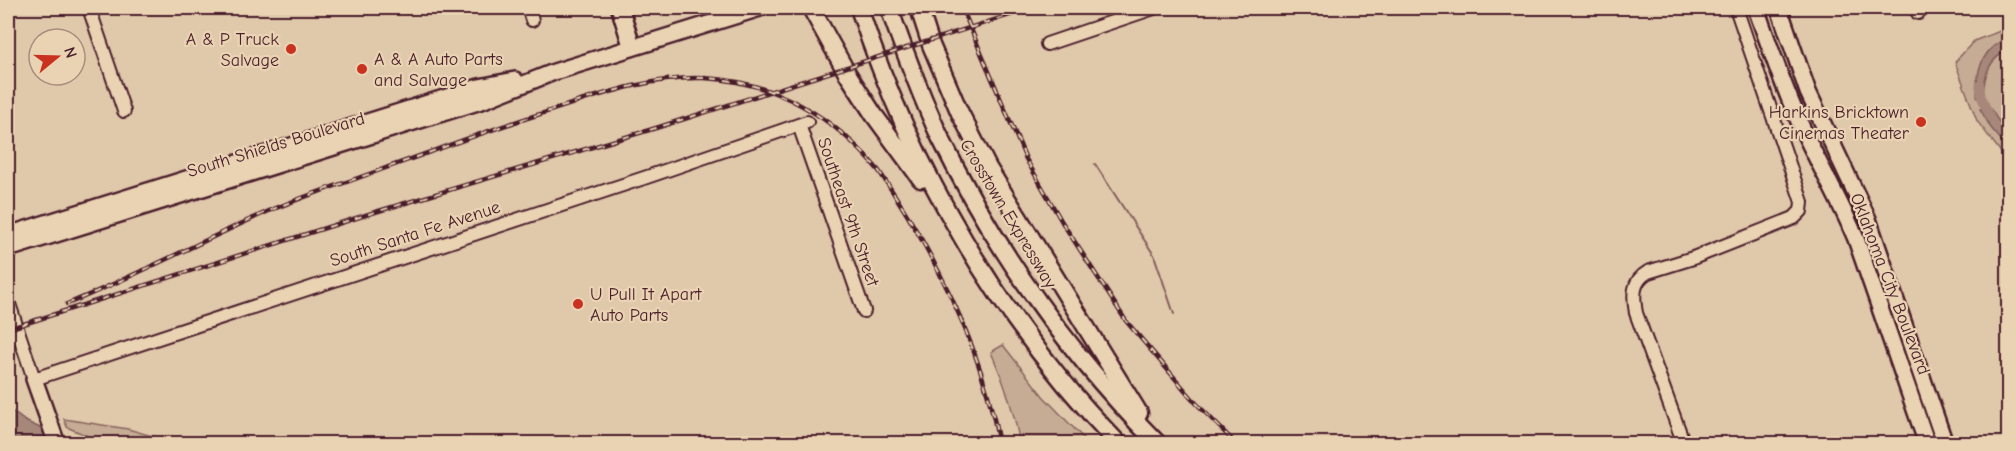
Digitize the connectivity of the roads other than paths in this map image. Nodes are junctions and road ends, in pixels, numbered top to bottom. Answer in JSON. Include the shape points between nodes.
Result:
{"nodes":[{"id":1,"x":89,"y":8,"type":"edge"},
{"id":2,"x":528,"y":8,"type":"edge"},
{"id":3,"x":620,"y":8,"type":"edge"},
{"id":4,"x":758,"y":8,"type":"edge"},
{"id":5,"x":811,"y":8,"type":"edge"},
{"id":6,"x":859,"y":8,"type":"edge"},
{"id":7,"x":889,"y":8,"type":"edge"},
{"id":8,"x":919,"y":8,"type":"edge"},
{"id":9,"x":1154,"y":8,"type":"edge"},
{"id":10,"x":1736,"y":8,"type":"edge"},
{"id":11,"x":1756,"y":8,"type":"edge"},
{"id":12,"x":1779,"y":8,"type":"edge"},
{"id":13,"x":1124,"y":12,"type":"edge"},
{"id":14,"x":532,"y":20,"type":"dead end"},
{"id":15,"x":1047,"y":44,"type":"dead end"},
{"id":16,"x":632,"y":47,"type":"junction"},
{"id":17,"x":124,"y":111,"type":"dead end"},
{"id":18,"x":803,"y":124,"type":"joint"},
{"id":19,"x":954,"y":223,"type":"junction"},
{"id":20,"x":8,"y":235,"type":"edge"},
{"id":21,"x":26,"y":237,"type":"junction"},
{"id":22,"x":8,"y":249,"type":"edge"},
{"id":23,"x":8,"y":301,"type":"edge"},
{"id":24,"x":864,"y":311,"type":"dead end"},
{"id":25,"x":36,"y":384,"type":"junction"},
{"id":26,"x":1157,"y":443,"type":"edge"},
{"id":27,"x":57,"y":444,"type":"edge"},
{"id":28,"x":1119,"y":444,"type":"edge"},
{"id":29,"x":1684,"y":444,"type":"edge"},
{"id":30,"x":1927,"y":444,"type":"edge"},
{"id":31,"x":1945,"y":444,"type":"edge"}],
"edges":[{"from":1,"to":17,"type":"street"},
{"from":2,"to":14,"type":"street"},
{"from":3,"to":16,"type":"highway"},
{"from":4,"to":16,"type":"main road","name":"South Shields Boulevard"},
{"from":5,"to":19,"type":"highway","via":[[874,115]]},
{"from":6,"to":19,"type":"highway","via":[[886,85]]},
{"from":7,"to":26,"type":"highway","name":"Crosstown Expressway","via":[[938,133],[1006,255],[1063,337]]},
{"from":8,"to":26,"type":"highway","via":[[950,90],[988,168]]},
{"from":9,"to":13,"type":"street"},
{"from":10,"to":29,"type":"street","via":[[1802,202],[1801,211],[1794,218],[1648,272],[1636,284],[1636,313]]},
{"from":11,"to":30,"type":"main road","name":"Oklahoma City Boulevard","via":[[1799,121],[1856,239]]},
{"from":12,"to":31,"type":"main road","name":"Oklahoma City Boulevard","via":[[1808,92],[1869,219]]},
{"from":13,"to":15,"type":"street"},
{"from":16,"to":21,"type":"main road","name":"South Shields Boulevard","via":[[484,100]]},
{"from":18,"to":24,"type":"street","name":"Southeast 9th Street"},
{"from":18,"to":25,"type":"street","name":"South Santa Fe Avenue"},
{"from":19,"to":28,"type":"highway","via":[[1027,335]]},
{"from":20,"to":21,"type":"main road","name":"South Shields Boulevard"},
{"from":21,"to":22,"type":"main road","name":"South Shields Boulevard"},
{"from":23,"to":25,"type":"street"},
{"from":25,"to":27,"type":"main road"}]}
